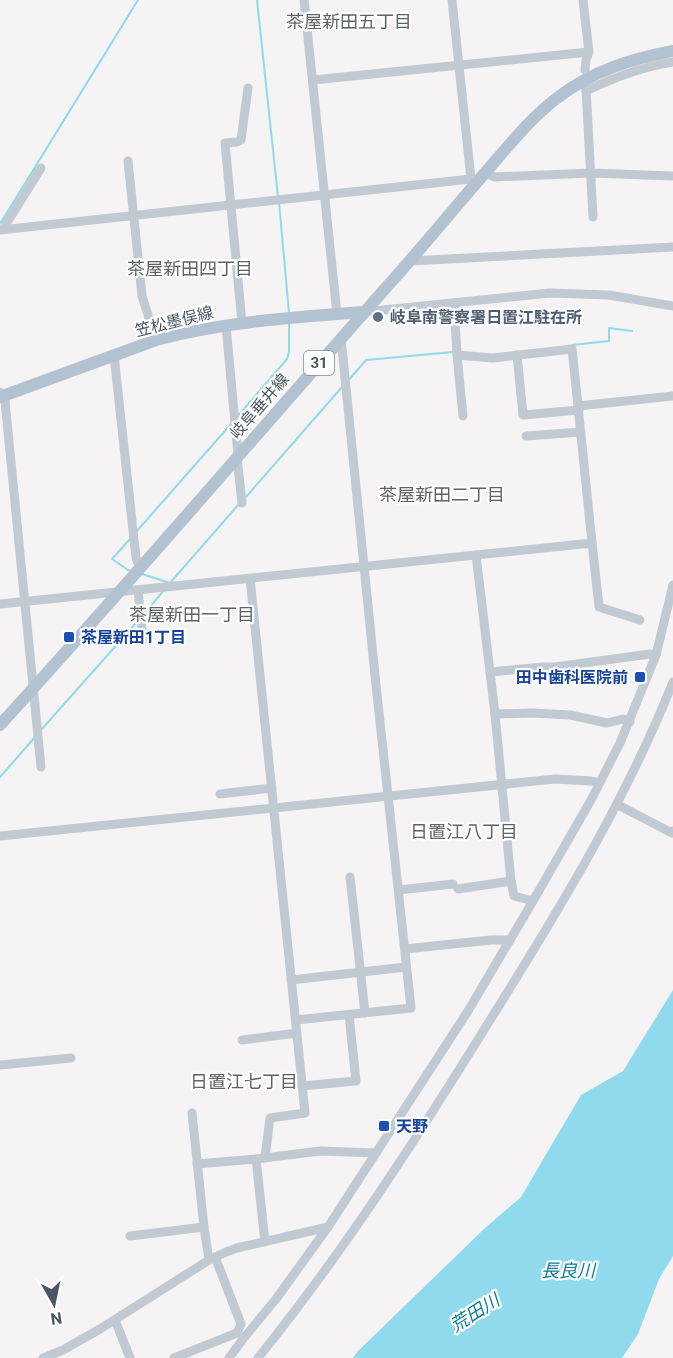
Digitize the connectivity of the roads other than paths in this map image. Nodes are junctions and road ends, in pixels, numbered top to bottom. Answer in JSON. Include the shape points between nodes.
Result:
{"nodes":[{"id":1,"x":304,"y":0,"type":"edge"},
{"id":2,"x":452,"y":0,"type":"edge"},
{"id":3,"x":583,"y":0,"type":"edge"},
{"id":4,"x":673,"y":51,"type":"edge"},
{"id":5,"x":589,"y":52,"type":"junction"},
{"id":6,"x":673,"y":62,"type":"edge"},
{"id":7,"x":459,"y":65,"type":"junction"},
{"id":8,"x":585,"y":70,"type":"dead end"},
{"id":9,"x":313,"y":80,"type":"junction"},
{"id":10,"x":248,"y":88,"type":"dead end"},
{"id":11,"x":128,"y":161,"type":"dead end"},
{"id":12,"x":41,"y":168,"type":"dead end"},
{"id":13,"x":485,"y":173,"type":"junction"},
{"id":14,"x":591,"y":173,"type":"junction"},
{"id":15,"x":673,"y":176,"type":"edge"},
{"id":16,"x":473,"y":182,"type":"junction"},
{"id":17,"x":325,"y":195,"type":"junction"},
{"id":18,"x":231,"y":205,"type":"junction"},
{"id":19,"x":133,"y":215,"type":"junction"},
{"id":20,"x":593,"y":217,"type":"dead end"},
{"id":21,"x":3,"y":229,"type":"edge"},
{"id":22,"x":673,"y":247,"type":"edge"},
{"id":23,"x":410,"y":261,"type":"junction"},
{"id":24,"x":454,"y":303,"type":"junction"},
{"id":25,"x":673,"y":306,"type":"edge"},
{"id":26,"x":364,"y":312,"type":"junction"},
{"id":27,"x":337,"y":314,"type":"junction"},
{"id":28,"x":242,"y":323,"type":"junction"},
{"id":29,"x":226,"y":326,"type":"junction"},
{"id":30,"x":341,"y":338,"type":"junction"},
{"id":31,"x":156,"y":340,"type":"junction"},
{"id":32,"x":114,"y":355,"type":"junction"},
{"id":33,"x":457,"y":355,"type":"junction"},
{"id":34,"x":517,"y":355,"type":"junction"},
{"id":35,"x":1,"y":395,"type":"edge"},
{"id":36,"x":673,"y":396,"type":"edge"},
{"id":37,"x":578,"y":408,"type":"junction"},
{"id":38,"x":463,"y":416,"type":"dead end"},
{"id":39,"x":581,"y":432,"type":"junction"},
{"id":40,"x":526,"y":436,"type":"dead end"},
{"id":41,"x":238,"y":456,"type":"junction"},
{"id":42,"x":242,"y":503,"type":"dead end"},
{"id":43,"x":592,"y":543,"type":"junction"},
{"id":44,"x":476,"y":555,"type":"junction"},
{"id":45,"x":364,"y":567,"type":"junction"},
{"id":46,"x":140,"y":568,"type":"junction"},
{"id":47,"x":250,"y":578,"type":"junction"},
{"id":48,"x":673,"y":585,"type":"edge"},
{"id":49,"x":138,"y":590,"type":"junction"},
{"id":50,"x":118,"y":592,"type":"junction"},
{"id":51,"x":26,"y":602,"type":"junction"},
{"id":52,"x":0,"y":604,"type":"edge"},
{"id":53,"x":640,"y":620,"type":"dead end"},
{"id":54,"x":143,"y":639,"type":"dead end"},
{"id":55,"x":656,"y":656,"type":"junction"},
{"id":56,"x":490,"y":672,"type":"junction"},
{"id":57,"x":673,"y":682,"type":"edge"},
{"id":58,"x":33,"y":689,"type":"junction"},
{"id":59,"x":495,"y":714,"type":"junction"},
{"id":60,"x":630,"y":722,"type":"junction"},
{"id":61,"x":0,"y":725,"type":"edge"},
{"id":62,"x":41,"y":767,"type":"dead end"},
{"id":63,"x":599,"y":783,"type":"junction"},
{"id":64,"x":502,"y":785,"type":"junction"},
{"id":65,"x":272,"y":788,"type":"junction"},
{"id":66,"x":220,"y":794,"type":"dead end"},
{"id":67,"x":388,"y":797,"type":"junction"},
{"id":68,"x":620,"y":807,"type":"dead end"},
{"id":69,"x":274,"y":808,"type":"junction"},
{"id":70,"x":673,"y":831,"type":"edge"},
{"id":71,"x":0,"y":836,"type":"edge"},
{"id":72,"x":350,"y":877,"type":"dead end"},
{"id":73,"x":511,"y":881,"type":"junction"},
{"id":74,"x":399,"y":890,"type":"junction"},
{"id":75,"x":533,"y":902,"type":"junction"},
{"id":76,"x":510,"y":940,"type":"junction"},
{"id":77,"x":405,"y":949,"type":"junction"},
{"id":78,"x":406,"y":967,"type":"junction"},
{"id":79,"x":360,"y":972,"type":"junction"},
{"id":80,"x":291,"y":980,"type":"junction"},
{"id":81,"x":365,"y":1013,"type":"junction"},
{"id":82,"x":349,"y":1015,"type":"junction"},
{"id":83,"x":296,"y":1020,"type":"junction"},
{"id":84,"x":297,"y":1033,"type":"junction"},
{"id":85,"x":242,"y":1040,"type":"dead end"},
{"id":86,"x":71,"y":1058,"type":"dead end"},
{"id":87,"x":0,"y":1065,"type":"edge"},
{"id":88,"x":302,"y":1086,"type":"junction"},
{"id":89,"x":192,"y":1113,"type":"dead end"},
{"id":90,"x":375,"y":1153,"type":"junction"},
{"id":91,"x":260,"y":1159,"type":"junction"},
{"id":92,"x":197,"y":1164,"type":"junction"},
{"id":93,"x":204,"y":1227,"type":"junction"},
{"id":94,"x":328,"y":1227,"type":"junction"},
{"id":95,"x":130,"y":1236,"type":"dead end"},
{"id":96,"x":265,"y":1242,"type":"junction"},
{"id":97,"x":212,"y":1259,"type":"junction"},
{"id":98,"x":115,"y":1320,"type":"junction"},
{"id":99,"x":43,"y":1358,"type":"edge"},
{"id":100,"x":130,"y":1358,"type":"edge"},
{"id":101,"x":174,"y":1358,"type":"edge"},
{"id":102,"x":230,"y":1358,"type":"edge"},
{"id":103,"x":258,"y":1358,"type":"edge"}],
"edges":[{"from":1,"to":9,"type":"street"},
{"from":2,"to":7,"type":"street"},
{"from":3,"to":5,"type":"street"},
{"from":4,"to":13,"type":"main road","name":"岐阜垂井線","number":"31","via":[[612,67],[579,83],[534,118]]},
{"from":5,"to":7,"type":"street"},
{"from":5,"to":8,"type":"street"},
{"from":6,"to":14,"type":"street","via":[[628,72],[586,89]]},
{"from":7,"to":9,"type":"street"},
{"from":7,"to":16,"type":"street"},
{"from":9,"to":17,"type":"street"},
{"from":10,"to":18,"type":"street","via":[[241,140],[225,143]]},
{"from":11,"to":19,"type":"street"},
{"from":12,"to":21,"type":"street"},
{"from":13,"to":14,"type":"street","via":[[494,177]]},
{"from":13,"to":16,"type":"main road","name":"岐阜垂井線","number":"31"},
{"from":14,"to":15,"type":"street"},
{"from":14,"to":20,"type":"street"},
{"from":16,"to":17,"type":"street"},
{"from":16,"to":23,"type":"main road","name":"岐阜垂井線","number":"31"},
{"from":17,"to":18,"type":"street"},
{"from":17,"to":27,"type":"street"},
{"from":18,"to":19,"type":"street"},
{"from":18,"to":28,"type":"street"},
{"from":19,"to":21,"type":"street"},
{"from":19,"to":31,"type":"street","via":[[142,296]]},
{"from":22,"to":23,"type":"street"},
{"from":23,"to":26,"type":"main road","name":"岐阜垂井線","number":"31"},
{"from":24,"to":25,"type":"street","via":[[550,293],[609,295]]},
{"from":24,"to":26,"type":"street"},
{"from":24,"to":33,"type":"street"},
{"from":26,"to":27,"type":"main road","name":"笠松墨俣線"},
{"from":26,"to":30,"type":"main road","name":"岐阜垂井線","number":"31"},
{"from":27,"to":28,"type":"main road","name":"笠松墨俣線"},
{"from":28,"to":29,"type":"main road","name":"笠松墨俣線"},
{"from":29,"to":31,"type":"main road","name":"笠松墨俣線"},
{"from":29,"to":41,"type":"street"},
{"from":30,"to":41,"type":"main road","name":"岐阜垂井線","number":"31"},
{"from":30,"to":45,"type":"street"},
{"from":31,"to":32,"type":"main road","name":"笠松墨俣線"},
{"from":32,"to":35,"type":"main road","name":"笠松墨俣線"},
{"from":32,"to":46,"type":"street"},
{"from":33,"to":34,"type":"street"},
{"from":33,"to":38,"type":"street"},
{"from":34,"to":37,"type":"street","via":[[572,349]]},
{"from":34,"to":37,"type":"street","via":[[523,415]]},
{"from":35,"to":51,"type":"street","via":[[5,401]]},
{"from":36,"to":37,"type":"street"},
{"from":37,"to":39,"type":"street"},
{"from":39,"to":40,"type":"street"},
{"from":39,"to":43,"type":"street"},
{"from":41,"to":42,"type":"street"},
{"from":41,"to":46,"type":"main road","name":"岐阜垂井線","number":"31"},
{"from":43,"to":44,"type":"street"},
{"from":43,"to":53,"type":"street","via":[[599,607]]},
{"from":44,"to":45,"type":"street"},
{"from":44,"to":56,"type":"street"},
{"from":45,"to":47,"type":"street"},
{"from":45,"to":67,"type":"street"},
{"from":46,"to":50,"type":"main road","name":"岐阜垂井線","number":"31"},
{"from":47,"to":49,"type":"street"},
{"from":47,"to":65,"type":"street"},
{"from":48,"to":55,"type":"street"},
{"from":49,"to":50,"type":"street"},
{"from":49,"to":54,"type":"street"},
{"from":50,"to":51,"type":"street"},
{"from":50,"to":58,"type":"main road","name":"岐阜垂井線","number":"31"},
{"from":51,"to":52,"type":"street"},
{"from":51,"to":58,"type":"street"},
{"from":55,"to":56,"type":"street"},
{"from":55,"to":60,"type":"street"},
{"from":56,"to":59,"type":"street"},
{"from":57,"to":103,"type":"street","via":[[625,788],[531,955],[379,1196]]},
{"from":58,"to":61,"type":"main road","name":"岐阜垂井線","number":"31"},
{"from":58,"to":62,"type":"street"},
{"from":59,"to":60,"type":"street","via":[[570,715],[607,723],[623,719]]},
{"from":59,"to":64,"type":"street"},
{"from":60,"to":63,"type":"street"},
{"from":63,"to":64,"type":"street","via":[[555,779]]},
{"from":63,"to":75,"type":"street"},
{"from":64,"to":67,"type":"street"},
{"from":64,"to":73,"type":"street"},
{"from":65,"to":66,"type":"street"},
{"from":65,"to":69,"type":"street"},
{"from":67,"to":69,"type":"street"},
{"from":67,"to":74,"type":"street"},
{"from":68,"to":70,"type":"street"},
{"from":69,"to":71,"type":"street"},
{"from":69,"to":80,"type":"street"},
{"from":72,"to":79,"type":"street"},
{"from":73,"to":74,"type":"street"},
{"from":73,"to":75,"type":"street","via":[[514,896]]},
{"from":74,"to":77,"type":"street"},
{"from":75,"to":76,"type":"street"},
{"from":76,"to":77,"type":"street"},
{"from":76,"to":90,"type":"street"},
{"from":77,"to":78,"type":"street"},
{"from":78,"to":79,"type":"street"},
{"from":78,"to":81,"type":"street","via":[[411,1008]]},
{"from":79,"to":80,"type":"street"},
{"from":79,"to":81,"type":"street"},
{"from":80,"to":83,"type":"street"},
{"from":81,"to":82,"type":"street"},
{"from":82,"to":83,"type":"street"},
{"from":82,"to":88,"type":"street","via":[[356,1081]]},
{"from":83,"to":84,"type":"street"},
{"from":84,"to":85,"type":"street"},
{"from":84,"to":88,"type":"street"},
{"from":86,"to":87,"type":"street"},
{"from":88,"to":91,"type":"street","via":[[305,1113],[270,1118]]},
{"from":89,"to":92,"type":"street"},
{"from":90,"to":91,"type":"street","via":[[320,1151]]},
{"from":90,"to":94,"type":"street"},
{"from":91,"to":92,"type":"street"},
{"from":91,"to":96,"type":"street"},
{"from":92,"to":93,"type":"street"},
{"from":93,"to":95,"type":"street"},
{"from":93,"to":97,"type":"street"},
{"from":94,"to":96,"type":"street"},
{"from":94,"to":102,"type":"street"},
{"from":96,"to":97,"type":"street"},
{"from":97,"to":98,"type":"street"},
{"from":97,"to":101,"type":"street","via":[[241,1324],[237,1333]]},
{"from":98,"to":99,"type":"street"},
{"from":98,"to":100,"type":"street"}]}
